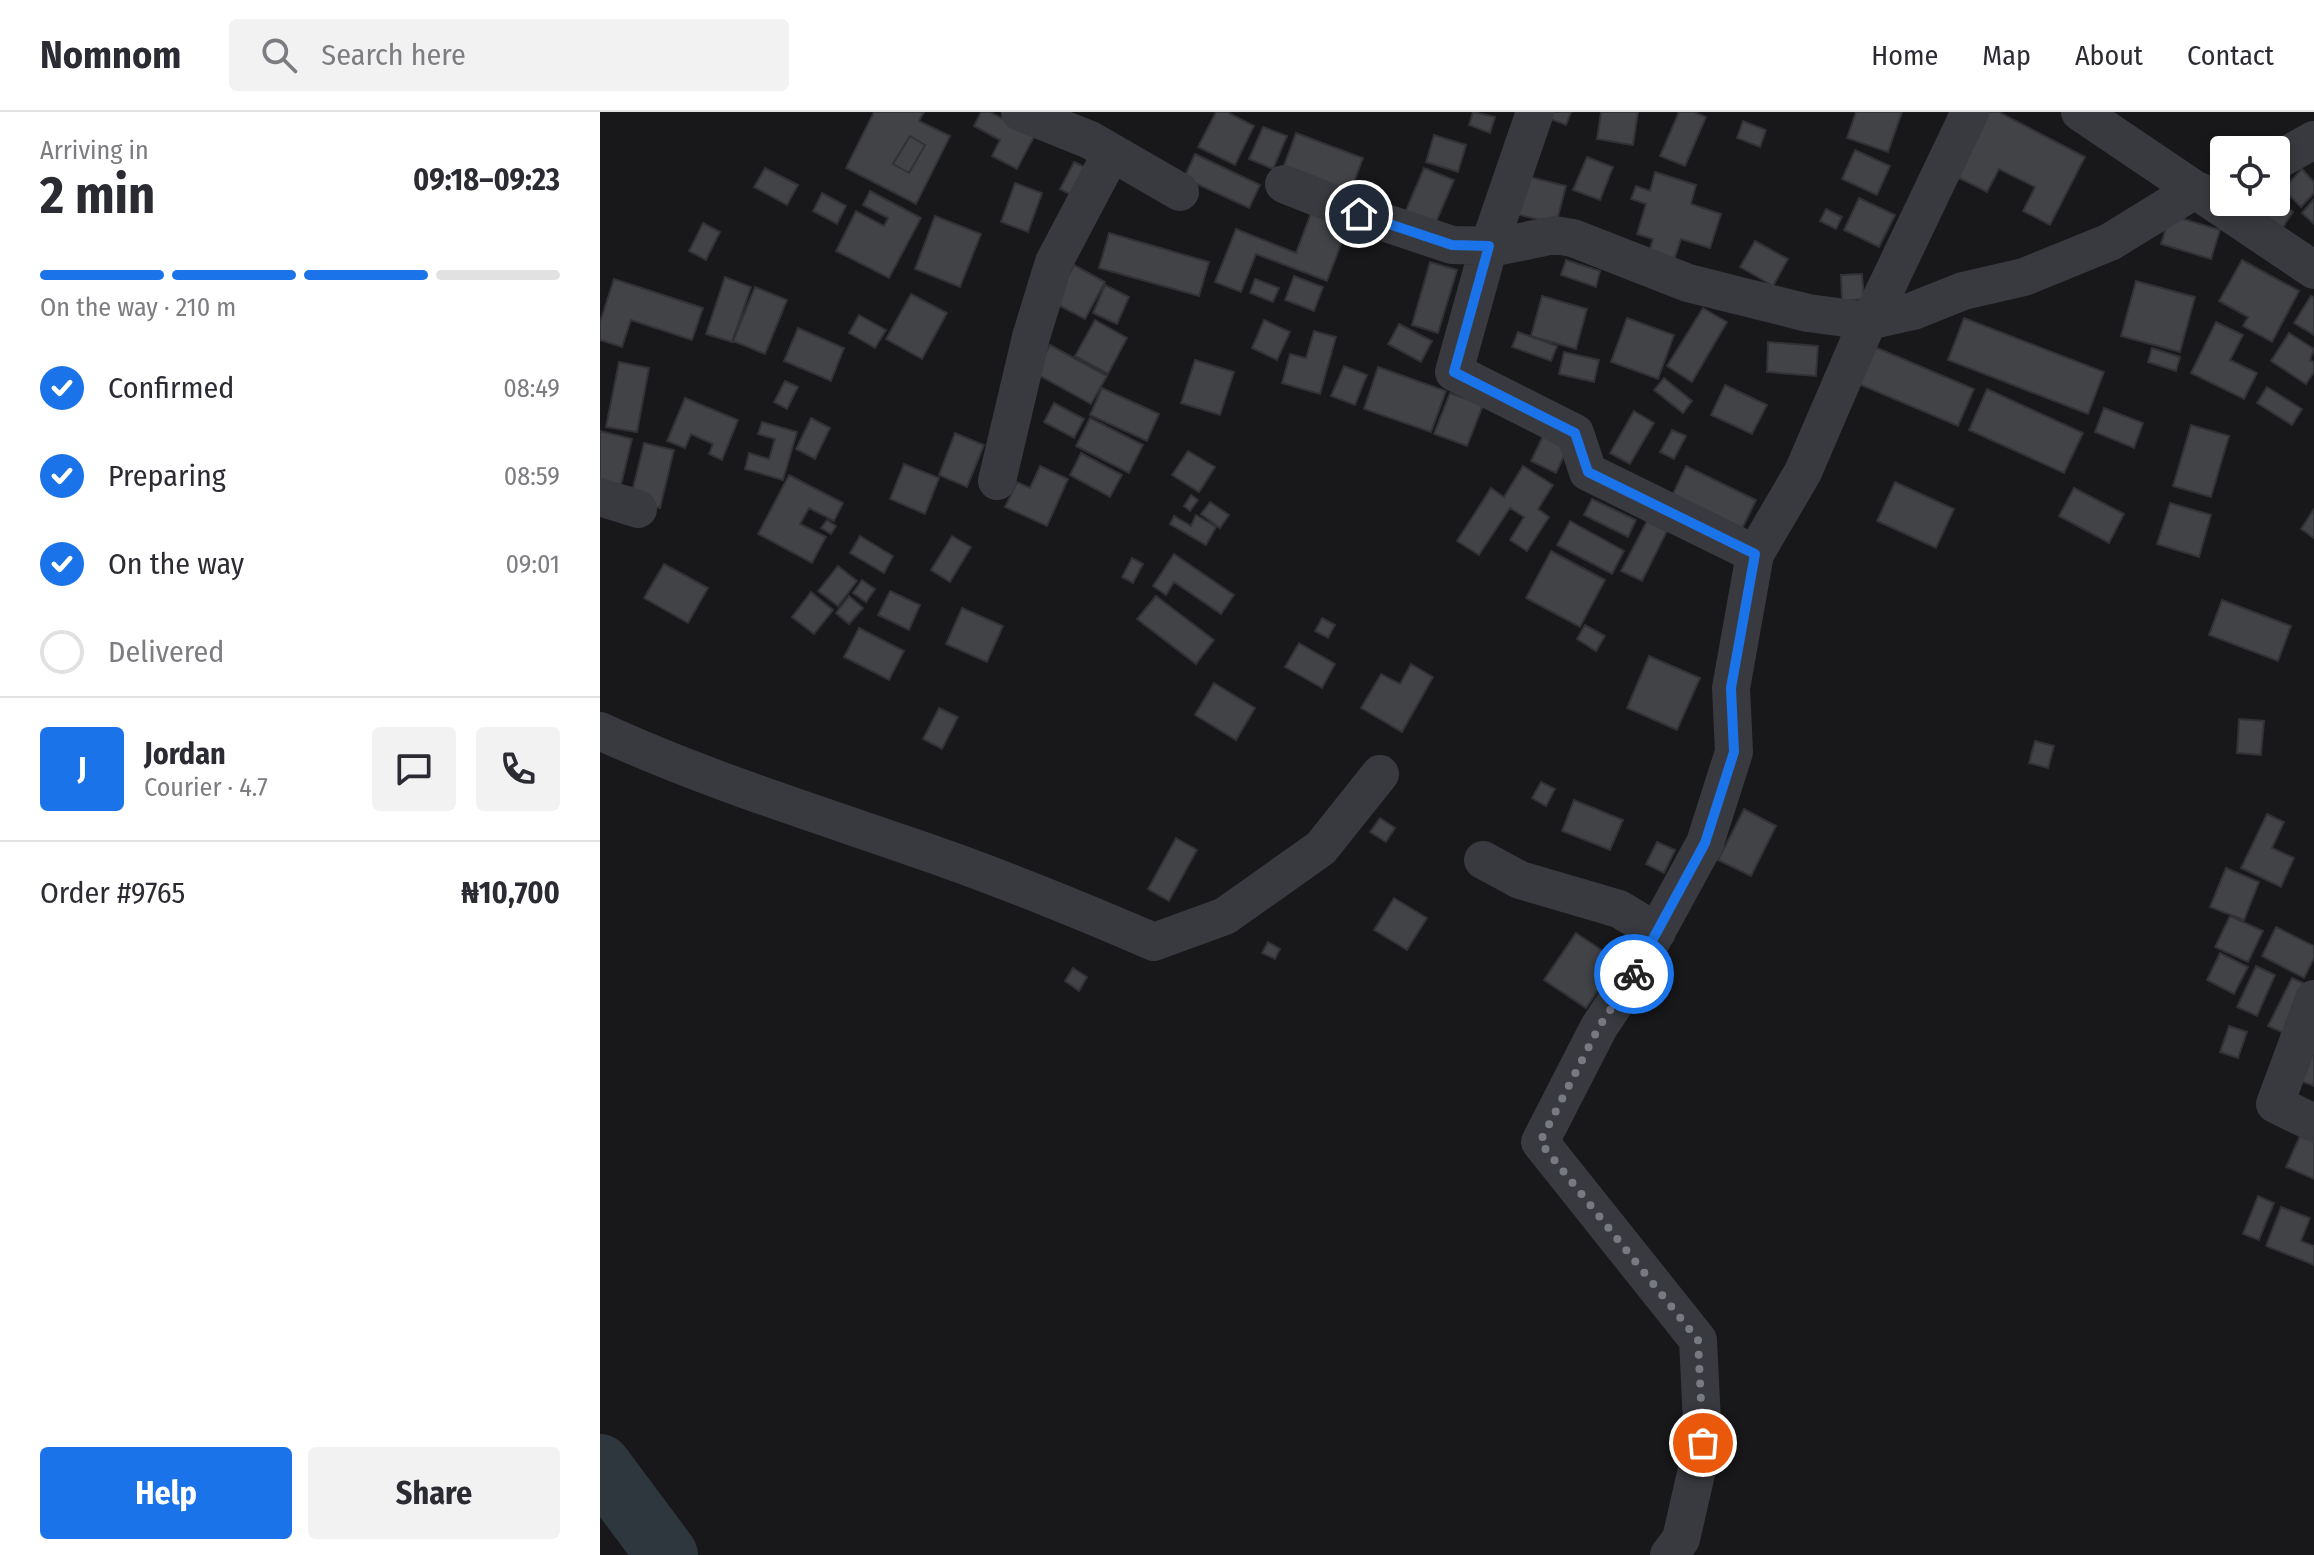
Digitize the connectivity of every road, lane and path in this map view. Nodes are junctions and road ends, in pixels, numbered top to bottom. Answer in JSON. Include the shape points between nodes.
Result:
{"nodes":[{"id":1,"x":1020,"y":112,"type":"edge"},
{"id":2,"x":1535,"y":112,"type":"edge"},
{"id":3,"x":1970,"y":112,"type":"edge"},
{"id":4,"x":2080,"y":112,"type":"edge"},
{"id":5,"x":1103,"y":135,"type":"edge"},
{"id":6,"x":2314,"y":140,"type":"edge"},
{"id":7,"x":2290,"y":153,"type":"edge"},
{"id":8,"x":1284,"y":184,"type":"dead end"},
{"id":9,"x":1180,"y":192,"type":"dead end"},
{"id":10,"x":2210,"y":192,"type":"edge"},
{"id":11,"x":2210,"y":193,"type":"edge"},
{"id":12,"x":2242,"y":216,"type":"edge"},
{"id":13,"x":1489,"y":246,"type":"junction"},
{"id":14,"x":2314,"y":270,"type":"edge"},
{"id":15,"x":1868,"y":321,"type":"junction"},
{"id":16,"x":997,"y":481,"type":"dead end"},
{"id":17,"x":600,"y":497,"type":"edge"},
{"id":18,"x":638,"y":509,"type":"dead end"},
{"id":19,"x":1755,"y":554,"type":"junction"},
{"id":20,"x":600,"y":731,"type":"edge"},
{"id":21,"x":1380,"y":774,"type":"dead end"},
{"id":22,"x":1483,"y":860,"type":"dead end"},
{"id":23,"x":1657,"y":932,"type":"junction"},
{"id":24,"x":2314,"y":999,"type":"edge"},
{"id":25,"x":2314,"y":1123,"type":"edge"},
{"id":26,"x":1669,"y":1555,"type":"edge"}],
"edges":[{"from":1,"to":5,"type":"street"},
{"from":2,"to":13,"type":"street"},
{"from":3,"to":15,"type":"street"},
{"from":4,"to":10,"type":"street"},
{"from":5,"to":9,"type":"street"},
{"from":5,"to":16,"type":"street","via":[[1031,337]]},
{"from":6,"to":7,"type":"street"},
{"from":8,"to":13,"type":"street","via":[[1452,245]]},
{"from":11,"to":15,"type":"street","via":[[2166,206],[2110,242],[2024,277]]},
{"from":12,"to":14,"type":"street"},
{"from":13,"to":15,"type":"street","via":[[1554,235],[1573,238],[1688,283],[1808,313]]},
{"from":13,"to":19,"type":"street","via":[[1454,372],[1575,433],[1588,472]]},
{"from":15,"to":19,"type":"street","via":[[1803,472]]},
{"from":17,"to":18,"type":"street"},
{"from":19,"to":23,"type":"street","via":[[1731,688],[1734,752],[1705,843]]},
{"from":20,"to":21,"type":"street","via":[[789,807],[1029,889],[1154,942],[1225,916],[1321,848]]},
{"from":22,"to":23,"type":"street","via":[[1520,880],[1619,909]]},
{"from":23,"to":26,"type":"street","via":[[1599,1027],[1540,1142],[1698,1340],[1703,1443],[1681,1539]]},
{"from":24,"to":25,"type":"street","via":[[2275,1104]]}]}
